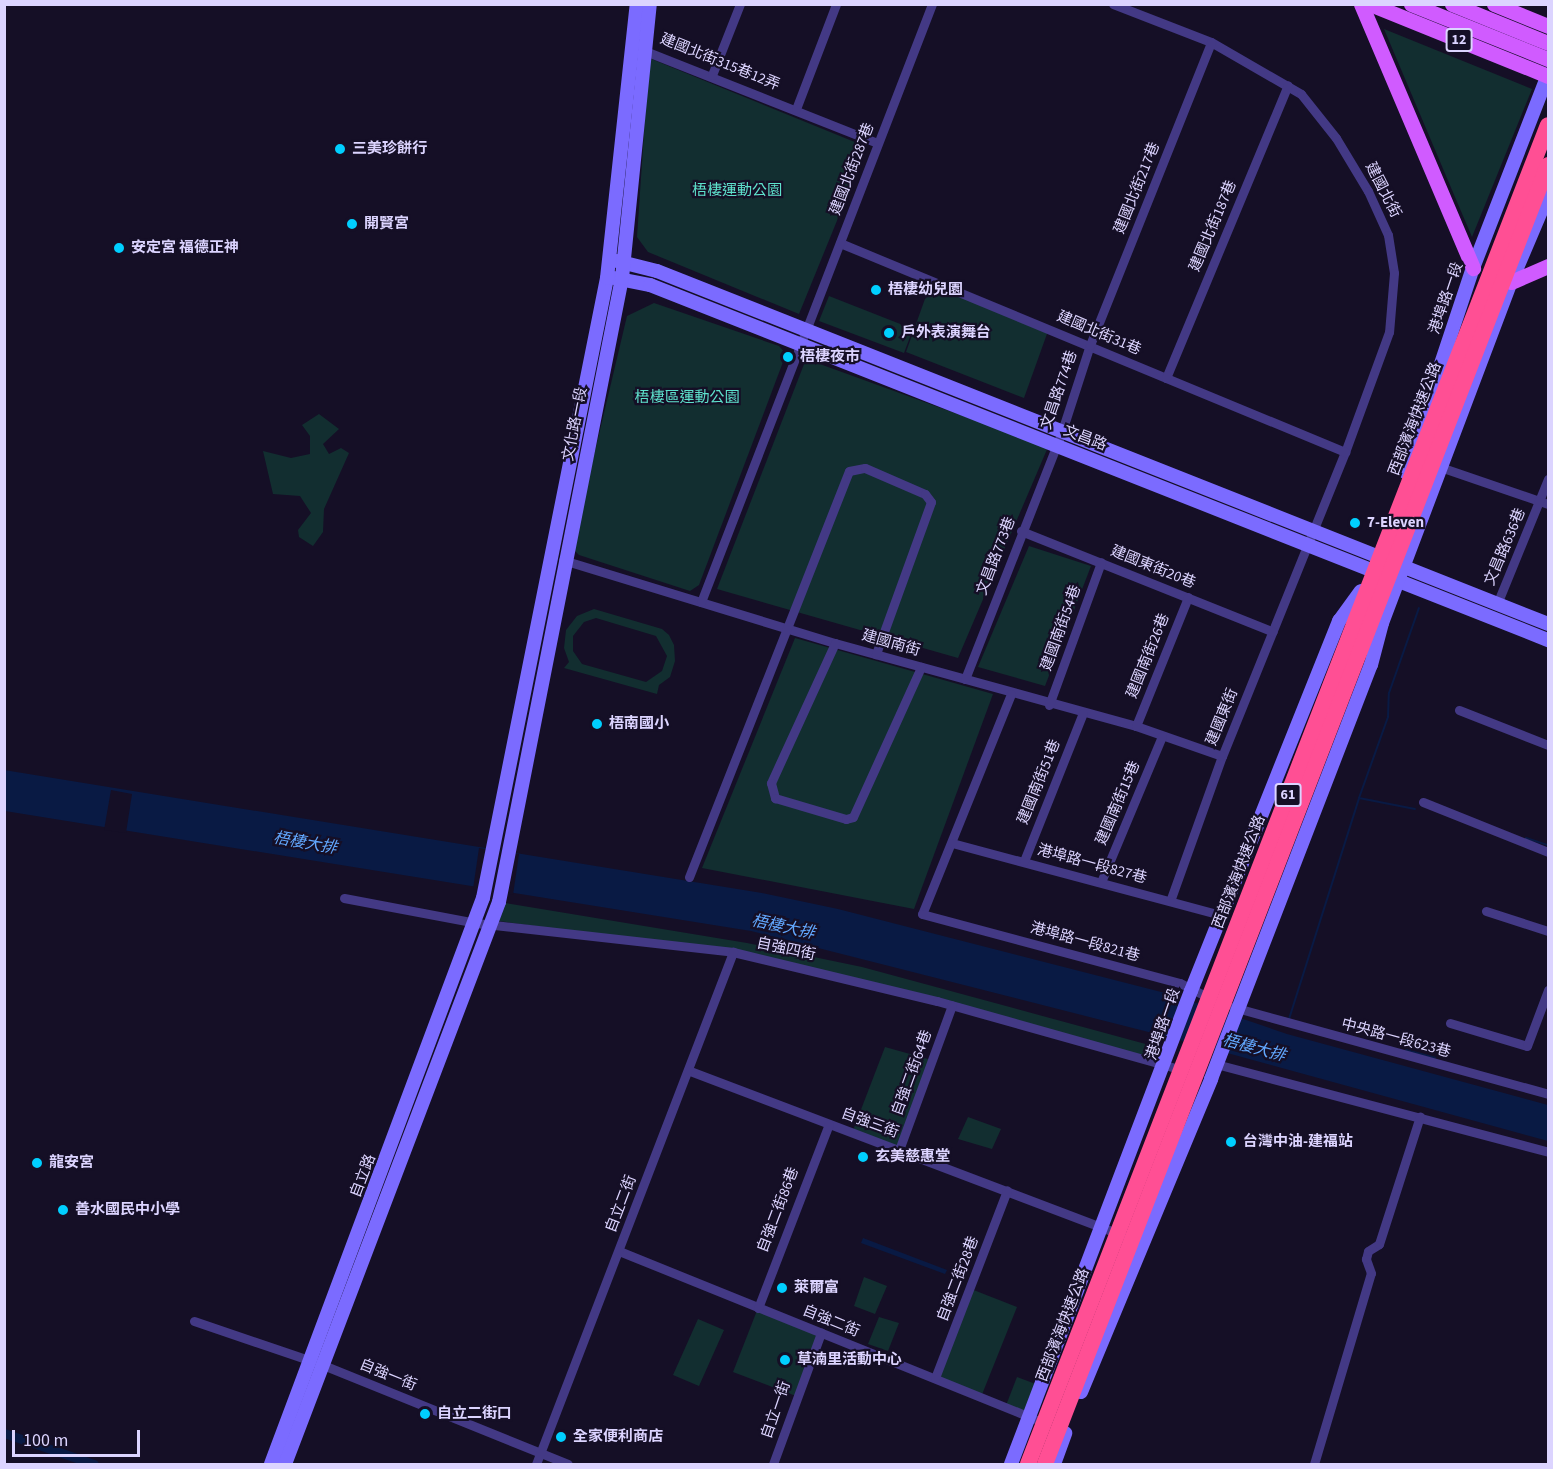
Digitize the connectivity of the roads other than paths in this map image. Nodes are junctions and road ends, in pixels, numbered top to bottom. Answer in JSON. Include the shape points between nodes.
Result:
{"nodes":[{"id":1,"x":637,"y":4,"type":"edge"},
{"id":2,"x":650,"y":4,"type":"edge"},
{"id":3,"x":740,"y":4,"type":"edge"},
{"id":4,"x":836,"y":4,"type":"edge"},
{"id":5,"x":932,"y":4,"type":"edge"},
{"id":6,"x":1113,"y":4,"type":"edge"},
{"id":7,"x":1361,"y":4,"type":"edge"},
{"id":8,"x":1370,"y":4,"type":"edge"},
{"id":9,"x":1411,"y":4,"type":"edge"},
{"id":10,"x":1452,"y":4,"type":"edge"},
{"id":11,"x":1494,"y":4,"type":"edge"},
{"id":12,"x":1548,"y":26,"type":"edge"},
{"id":13,"x":1211,"y":42,"type":"junction"},
{"id":14,"x":1548,"y":43,"type":"edge"},
{"id":15,"x":638,"y":49,"type":"junction"},
{"id":16,"x":1548,"y":59,"type":"edge"},
{"id":17,"x":712,"y":75,"type":"junction"},
{"id":18,"x":1548,"y":76,"type":"edge"},
{"id":19,"x":1288,"y":85,"type":"junction"},
{"id":20,"x":796,"y":108,"type":"junction"},
{"id":21,"x":1548,"y":125,"type":"edge"},
{"id":22,"x":877,"y":143,"type":"junction"},
{"id":23,"x":1548,"y":165,"type":"edge"},
{"id":24,"x":1548,"y":195,"type":"edge"},
{"id":25,"x":840,"y":243,"type":"junction"},
{"id":26,"x":609,"y":260,"type":"junction"},
{"id":27,"x":624,"y":262,"type":"junction"},
{"id":28,"x":1548,"y":266,"type":"edge"},
{"id":29,"x":1473,"y":268,"type":"junction"},
{"id":30,"x":607,"y":278,"type":"junction"},
{"id":31,"x":622,"y":278,"type":"junction"},
{"id":32,"x":1511,"y":282,"type":"junction"},
{"id":33,"x":807,"y":332,"type":"junction"},
{"id":34,"x":800,"y":345,"type":"junction"},
{"id":35,"x":1090,"y":345,"type":"junction"},
{"id":36,"x":1166,"y":378,"type":"junction"},
{"id":37,"x":1062,"y":431,"type":"junction"},
{"id":38,"x":1055,"y":444,"type":"junction"},
{"id":39,"x":1345,"y":452,"type":"junction"},
{"id":40,"x":1443,"y":468,"type":"junction"},
{"id":41,"x":1548,"y":479,"type":"edge"},
{"id":42,"x":1544,"y":502,"type":"edge"},
{"id":43,"x":1021,"y":531,"type":"junction"},
{"id":44,"x":1313,"y":532,"type":"junction"},
{"id":45,"x":1307,"y":546,"type":"junction"},
{"id":46,"x":1378,"y":553,"type":"junction"},
{"id":47,"x":559,"y":559,"type":"junction"},
{"id":48,"x":1101,"y":562,"type":"junction"},
{"id":49,"x":1371,"y":567,"type":"junction"},
{"id":50,"x":1403,"y":572,"type":"junction"},
{"id":51,"x":1188,"y":597,"type":"junction"},
{"id":52,"x":1356,"y":601,"type":"junction"},
{"id":53,"x":701,"y":602,"type":"junction"},
{"id":54,"x":1497,"y":604,"type":"junction"},
{"id":55,"x":1382,"y":623,"type":"junction"},
{"id":56,"x":1548,"y":624,"type":"edge"},
{"id":57,"x":788,"y":627,"type":"junction"},
{"id":58,"x":1273,"y":632,"type":"junction"},
{"id":59,"x":1548,"y":640,"type":"edge"},
{"id":60,"x":835,"y":643,"type":"junction"},
{"id":61,"x":876,"y":654,"type":"junction"},
{"id":62,"x":921,"y":667,"type":"junction"},
{"id":63,"x":966,"y":679,"type":"junction"},
{"id":64,"x":1339,"y":690,"type":"junction"},
{"id":65,"x":1011,"y":694,"type":"junction"},
{"id":66,"x":1049,"y":705,"type":"junction"},
{"id":67,"x":1459,"y":710,"type":"dead end"},
{"id":68,"x":1083,"y":713,"type":"junction"},
{"id":69,"x":1136,"y":726,"type":"junction"},
{"id":70,"x":1162,"y":736,"type":"junction"},
{"id":71,"x":1548,"y":745,"type":"edge"},
{"id":72,"x":1222,"y":756,"type":"junction"},
{"id":73,"x":1423,"y":802,"type":"dead end"},
{"id":74,"x":952,"y":843,"type":"junction"},
{"id":75,"x":503,"y":846,"type":"junction"},
{"id":76,"x":1548,"y":852,"type":"edge"},
{"id":77,"x":1024,"y":861,"type":"junction"},
{"id":78,"x":689,"y":877,"type":"dead end"},
{"id":79,"x":1101,"y":882,"type":"junction"},
{"id":80,"x":344,"y":898,"type":"dead end"},
{"id":81,"x":1170,"y":901,"type":"junction"},
{"id":82,"x":1486,"y":911,"type":"dead end"},
{"id":83,"x":1224,"y":916,"type":"junction"},
{"id":84,"x":490,"y":922,"type":"junction"},
{"id":85,"x":476,"y":923,"type":"junction"},
{"id":86,"x":1548,"y":931,"type":"edge"},
{"id":87,"x":733,"y":952,"type":"junction"},
{"id":88,"x":1548,"y":990,"type":"edge"},
{"id":89,"x":1191,"y":991,"type":"junction"},
{"id":90,"x":1218,"y":1001,"type":"junction"},
{"id":91,"x":952,"y":1005,"type":"junction"},
{"id":92,"x":1237,"y":1009,"type":"junction"},
{"id":93,"x":1450,"y":1023,"type":"dead end"},
{"id":94,"x":1216,"y":1064,"type":"junction"},
{"id":95,"x":1166,"y":1065,"type":"junction"},
{"id":96,"x":690,"y":1071,"type":"junction"},
{"id":97,"x":1191,"y":1073,"type":"junction"},
{"id":98,"x":1211,"y":1079,"type":"junction"},
{"id":99,"x":1548,"y":1094,"type":"edge"},
{"id":100,"x":1420,"y":1116,"type":"junction"},
{"id":101,"x":829,"y":1124,"type":"junction"},
{"id":102,"x":898,"y":1150,"type":"junction"},
{"id":103,"x":1548,"y":1152,"type":"edge"},
{"id":104,"x":1007,"y":1190,"type":"junction"},
{"id":105,"x":1134,"y":1216,"type":"junction"},
{"id":106,"x":1102,"y":1227,"type":"junction"},
{"id":107,"x":1126,"y":1236,"type":"junction"},
{"id":108,"x":1141,"y":1242,"type":"junction"},
{"id":109,"x":619,"y":1251,"type":"junction"},
{"id":110,"x":758,"y":1308,"type":"junction"},
{"id":111,"x":194,"y":1321,"type":"dead end"},
{"id":112,"x":821,"y":1333,"type":"junction"},
{"id":113,"x":317,"y":1363,"type":"junction"},
{"id":114,"x":935,"y":1378,"type":"junction"},
{"id":115,"x":1029,"y":1417,"type":"junction"},
{"id":116,"x":1051,"y":1426,"type":"junction"},
{"id":117,"x":1065,"y":1434,"type":"junction"},
{"id":118,"x":540,"y":1454,"type":"junction"},
{"id":119,"x":1037,"y":1462,"type":"edge"},
{"id":120,"x":271,"y":1464,"type":"edge"},
{"id":121,"x":285,"y":1464,"type":"edge"},
{"id":122,"x":536,"y":1464,"type":"edge"},
{"id":123,"x":568,"y":1464,"type":"edge"},
{"id":124,"x":773,"y":1464,"type":"edge"},
{"id":125,"x":1011,"y":1464,"type":"edge"},
{"id":126,"x":1054,"y":1464,"type":"edge"},
{"id":127,"x":1314,"y":1464,"type":"edge"}],
"edges":[{"from":1,"to":15,"type":"street","name":"文化路一段"},
{"from":2,"to":15,"type":"street","name":"文化路一段"},
{"from":3,"to":17,"type":"street"},
{"from":4,"to":20,"type":"street"},
{"from":5,"to":22,"type":"street","name":"建國北街287巷"},
{"from":6,"to":13,"type":"street","name":"建國北街"},
{"from":7,"to":29,"type":"main road"},
{"from":8,"to":18,"type":"main road","number":"12"},
{"from":9,"to":16,"type":"main road","number":"12"},
{"from":10,"to":14,"type":"main road","number":"12"},
{"from":11,"to":12,"type":"main road"},
{"from":13,"to":19,"type":"street","name":"建國北街"},
{"from":13,"to":35,"type":"street","name":"建國北街217巷"},
{"from":15,"to":17,"type":"street","name":"建國北街315巷12弄"},
{"from":15,"to":26,"type":"street","name":"文化路一段"},
{"from":15,"to":27,"type":"street","name":"文化路一段"},
{"from":17,"to":20,"type":"street","name":"建國北街315巷12弄"},
{"from":18,"to":29,"type":"street","name":"港埠路一段"},
{"from":19,"to":36,"type":"street","name":"建國北街187巷"},
{"from":19,"to":39,"type":"street","name":"建國北街","via":[[1301,94],[1336,138],[1368,190],[1388,235],[1394,273],[1389,332]]},
{"from":20,"to":22,"type":"street","name":"建國北街315巷12弄"},
{"from":21,"to":105,"type":"highway","name":"西部濱海快速公路","number":"61","bridge":true},
{"from":22,"to":25,"type":"street","name":"建國北街287巷"},
{"from":23,"to":105,"type":"highway","name":"西部濱海快速公路","number":"61","bridge":true},
{"from":24,"to":32,"type":"street","name":"港埠路一段"},
{"from":25,"to":33,"type":"street","name":"建國北街287巷"},
{"from":25,"to":35,"type":"street","name":"建國北街31巷"},
{"from":26,"to":27,"type":"street","name":"文昌路"},
{"from":26,"to":30,"type":"street","name":"文化路一段"},
{"from":27,"to":31,"type":"street","name":"文化路一段"},
{"from":27,"to":33,"type":"street","name":"文昌路","via":[[657,271]]},
{"from":28,"to":32,"type":"main road"},
{"from":29,"to":46,"type":"street","name":"港埠路一段"},
{"from":30,"to":31,"type":"street","name":"文昌路"},
{"from":30,"to":47,"type":"street","name":"文化路一段"},
{"from":31,"to":34,"type":"street","name":"文昌路","via":[[650,285]]},
{"from":31,"to":47,"type":"street","name":"文化路一段"},
{"from":32,"to":40,"type":"street","name":"港埠路一段"},
{"from":33,"to":34,"type":"street","name":"建國北街287巷"},
{"from":33,"to":37,"type":"street","name":"文昌路"},
{"from":34,"to":38,"type":"street","name":"文昌路"},
{"from":34,"to":53,"type":"street","name":"建國北街287巷"},
{"from":35,"to":36,"type":"street","name":"建國北街31巷"},
{"from":35,"to":37,"type":"street","name":"文昌路774巷"},
{"from":36,"to":39,"type":"street","name":"建國北街31巷"},
{"from":37,"to":38,"type":"street","name":"文昌路774巷"},
{"from":37,"to":44,"type":"street","name":"文昌路"},
{"from":38,"to":43,"type":"street","name":"文昌路773巷"},
{"from":38,"to":45,"type":"street","name":"文昌路"},
{"from":39,"to":44,"type":"street","name":"建國北街"},
{"from":40,"to":42,"type":"street"},
{"from":40,"to":50,"type":"street","name":"港埠路一段"},
{"from":41,"to":42,"type":"street","name":"文昌路636巷"},
{"from":42,"to":54,"type":"street","name":"文昌路636巷"},
{"from":43,"to":48,"type":"street","name":"建國東街20巷"},
{"from":43,"to":63,"type":"street","name":"文昌路773巷"},
{"from":44,"to":45,"type":"street","name":"建國北街"},
{"from":44,"to":46,"type":"street","name":"文昌路"},
{"from":45,"to":49,"type":"street","name":"文昌路"},
{"from":45,"to":58,"type":"street","name":"建國東街"},
{"from":46,"to":49,"type":"street","name":"港埠路一段"},
{"from":46,"to":50,"type":"street","name":"文昌路"},
{"from":47,"to":53,"type":"street","name":"建國南街"},
{"from":47,"to":75,"type":"street","name":"文化路一段"},
{"from":48,"to":51,"type":"street","name":"建國東街20巷"},
{"from":48,"to":66,"type":"street","name":"建國南街54巷"},
{"from":49,"to":50,"type":"street","name":"文昌路"},
{"from":49,"to":52,"type":"street","name":"港埠路一段"},
{"from":50,"to":54,"type":"street","name":"文昌路"},
{"from":50,"to":55,"type":"street","name":"港埠路一段"},
{"from":50,"to":59,"type":"street","name":"文昌路"},
{"from":51,"to":58,"type":"street","name":"建國東街20巷"},
{"from":51,"to":69,"type":"street","name":"建國南街26巷"},
{"from":52,"to":64,"type":"street","name":"港埠路一段"},
{"from":52,"to":83,"type":"street","name":"港埠路一段","via":[[1339,621]]},
{"from":52,"to":105,"type":"highway","bridge":true,"via":[[1150,1125]]},
{"from":53,"to":57,"type":"street","name":"建國南街"},
{"from":54,"to":56,"type":"street","name":"文昌路"},
{"from":55,"to":64,"type":"street","name":"港埠路一段"},
{"from":55,"to":92,"type":"street","name":"港埠路一段","via":[[1371,665]]},
{"from":55,"to":105,"type":"highway","bridge":true,"via":[[1165,1175]]},
{"from":57,"to":60,"type":"street","name":"建國南街"},
{"from":57,"to":61,"type":"street","via":[[849,471],[865,468],[925,494],[932,502]]},
{"from":57,"to":78,"type":"street"},
{"from":58,"to":72,"type":"street","name":"建國東街"},
{"from":60,"to":61,"type":"street","name":"建國南街"},
{"from":60,"to":62,"type":"street","via":[[771,783],[775,798],[846,819],[853,817]]},
{"from":61,"to":62,"type":"street","name":"建國南街"},
{"from":62,"to":63,"type":"street","name":"建國南街"},
{"from":63,"to":65,"type":"street","name":"建國南街"},
{"from":64,"to":90,"type":"street","name":"港埠路一段"},
{"from":65,"to":66,"type":"street","name":"建國南街"},
{"from":65,"to":74,"type":"street"},
{"from":66,"to":68,"type":"street","name":"建國南街"},
{"from":67,"to":71,"type":"street"},
{"from":68,"to":69,"type":"street","name":"建國南街"},
{"from":68,"to":77,"type":"street","name":"建國南街51巷"},
{"from":69,"to":70,"type":"street","name":"建國南街"},
{"from":70,"to":72,"type":"street","name":"建國南街"},
{"from":70,"to":79,"type":"street","name":"建國南街15巷"},
{"from":72,"to":81,"type":"street","name":"建國東街"},
{"from":73,"to":76,"type":"street"},
{"from":74,"to":77,"type":"street","name":"港埠路一段827巷"},
{"from":74,"to":89,"type":"street","name":"港埠路一段821巷","via":[[922,914],[1180,983]]},
{"from":75,"to":84,"type":"street","name":"自立路","via":[[499,902]]},
{"from":75,"to":85,"type":"street","name":"自立路"},
{"from":77,"to":79,"type":"street","name":"港埠路一段827巷"},
{"from":79,"to":81,"type":"street","name":"港埠路一段827巷"},
{"from":80,"to":85,"type":"street","name":"自強四街"},
{"from":81,"to":83,"type":"street","name":"港埠路一段827巷"},
{"from":82,"to":86,"type":"street"},
{"from":83,"to":89,"type":"street","name":"港埠路一段"},
{"from":84,"to":85,"type":"street","name":"自強四街"},
{"from":84,"to":87,"type":"street","name":"自強四街"},
{"from":84,"to":113,"type":"street","name":"自立路"},
{"from":85,"to":113,"type":"street","name":"自立路"},
{"from":87,"to":91,"type":"street","name":"自強四街"},
{"from":87,"to":96,"type":"street","name":"自立二街"},
{"from":88,"to":93,"type":"street","via":[[1527,1046]]},
{"from":89,"to":90,"type":"street","name":"港埠路一段821巷"},
{"from":89,"to":95,"type":"street","name":"港埠路一段"},
{"from":90,"to":92,"type":"street","name":"港埠路一段821巷"},
{"from":90,"to":97,"type":"street","name":"港埠路一段"},
{"from":91,"to":95,"type":"street","name":"自強四街"},
{"from":91,"to":102,"type":"street","name":"自強二街64巷"},
{"from":92,"to":94,"type":"street","name":"港埠路一段"},
{"from":92,"to":99,"type":"street","name":"中央路一段623巷"},
{"from":94,"to":98,"type":"street","name":"港埠路一段"},
{"from":94,"to":100,"type":"street"},
{"from":95,"to":97,"type":"street","name":"自強四街"},
{"from":95,"to":106,"type":"street","name":"港埠路一段"},
{"from":96,"to":101,"type":"street","name":"自強三街"},
{"from":96,"to":109,"type":"street","name":"自立二街"},
{"from":97,"to":98,"type":"street","name":"自強四街"},
{"from":97,"to":107,"type":"street","name":"港埠路一段"},
{"from":98,"to":108,"type":"street","name":"港埠路一段"},
{"from":100,"to":103,"type":"street"},
{"from":100,"to":127,"type":"street","via":[[1379,1244],[1368,1251],[1366,1259],[1371,1273]]},
{"from":101,"to":102,"type":"street","name":"自強三街"},
{"from":101,"to":110,"type":"street","name":"自強二街86巷"},
{"from":102,"to":104,"type":"street","name":"自強三街"},
{"from":104,"to":106,"type":"street","name":"自強三街"},
{"from":104,"to":114,"type":"street","name":"自強二街28巷"},
{"from":105,"to":119,"type":"highway","name":"西部濱海快速公路","number":"61","bridge":true},
{"from":106,"to":107,"type":"street","name":"自強三街"},
{"from":106,"to":115,"type":"street","name":"港埠路一段"},
{"from":107,"to":108,"type":"street","name":"自強三街"},
{"from":107,"to":116,"type":"street","name":"港埠路一段"},
{"from":108,"to":117,"type":"street","name":"港埠路一段"},
{"from":109,"to":110,"type":"street","name":"自強二街"},
{"from":109,"to":118,"type":"street","name":"自立二街"},
{"from":110,"to":112,"type":"street","name":"自強二街"},
{"from":111,"to":113,"type":"street","name":"自強一街"},
{"from":112,"to":114,"type":"street","name":"自強二街"},
{"from":112,"to":124,"type":"street","name":"自立一街"},
{"from":113,"to":118,"type":"street","name":"自強一街"},
{"from":113,"to":120,"type":"street","name":"自立路"},
{"from":113,"to":121,"type":"street","name":"自立路"},
{"from":114,"to":115,"type":"street","name":"自強二街"},
{"from":115,"to":116,"type":"street","name":"自強二街"},
{"from":115,"to":125,"type":"street","name":"港埠路一段"},
{"from":116,"to":117,"type":"street","name":"自強二街"},
{"from":116,"to":119,"type":"street","name":"港埠路一段"},
{"from":117,"to":126,"type":"street","name":"港埠路一段"},
{"from":118,"to":122,"type":"street","name":"自立二街"},
{"from":118,"to":123,"type":"street","name":"自強一街"}]}
